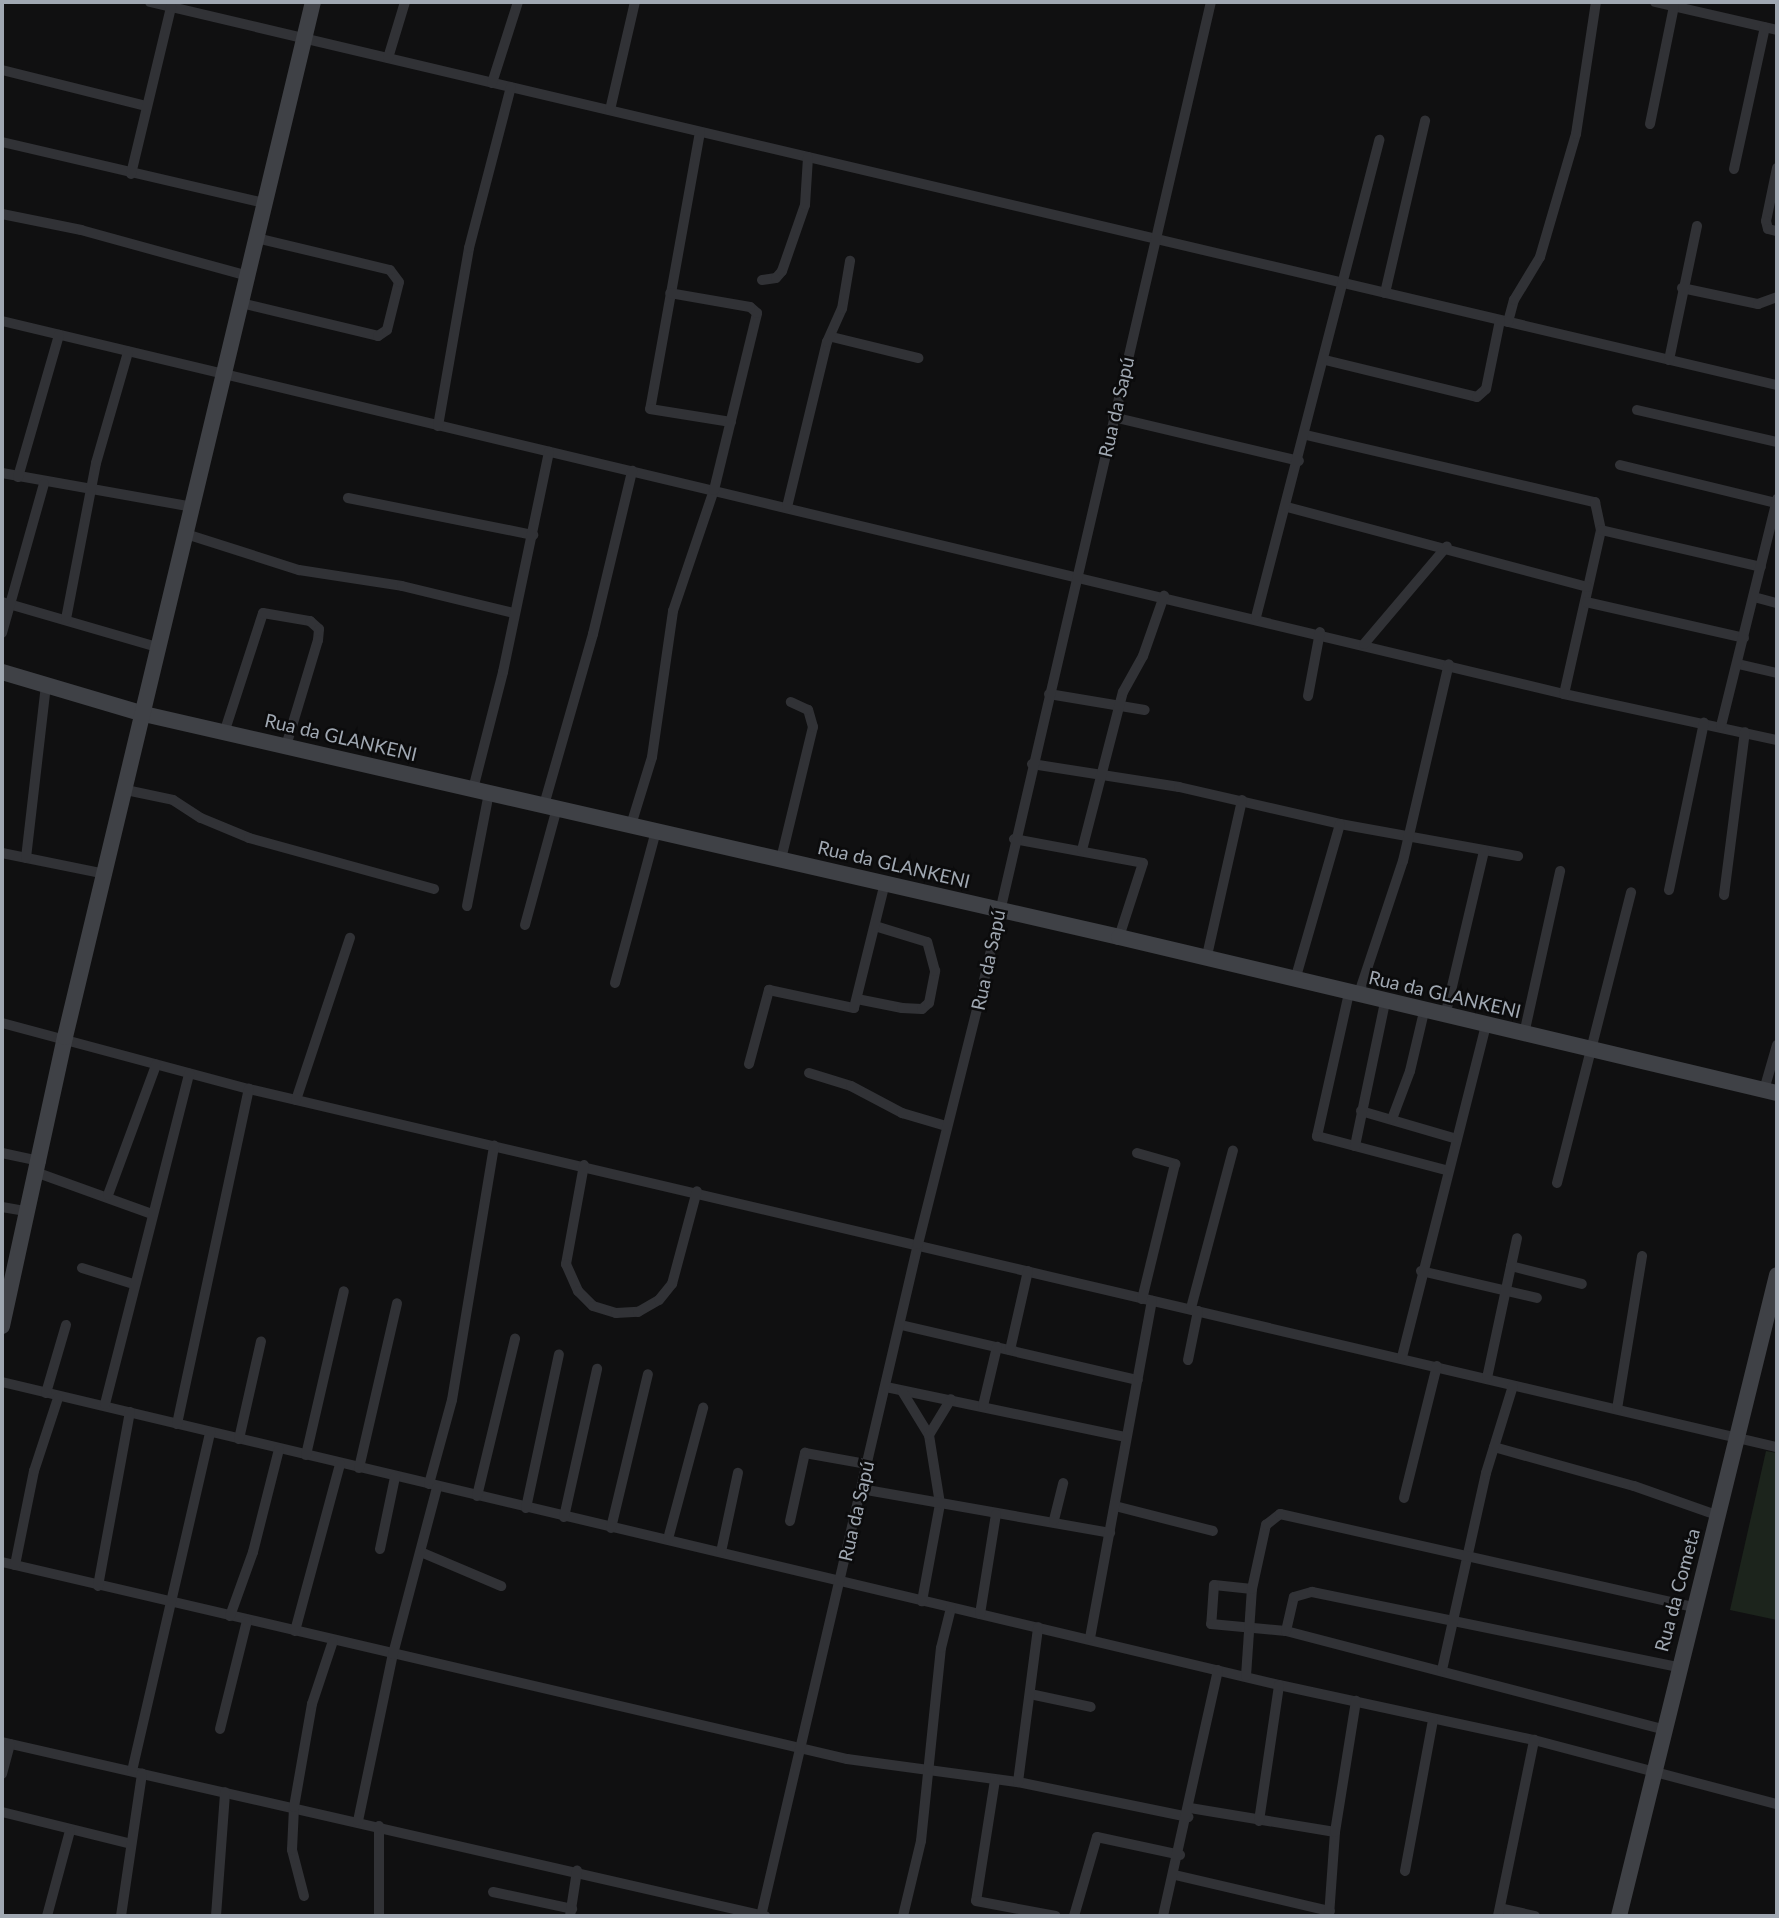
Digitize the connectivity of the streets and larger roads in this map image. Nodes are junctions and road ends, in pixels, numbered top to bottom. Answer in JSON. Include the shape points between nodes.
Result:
{"nodes":[{"id":1,"x":150,"y":2,"type":"edge"},
{"id":2,"x":313,"y":2,"type":"edge"},
{"id":3,"x":405,"y":2,"type":"edge"},
{"id":4,"x":518,"y":2,"type":"edge"},
{"id":5,"x":635,"y":2,"type":"edge"},
{"id":6,"x":1211,"y":2,"type":"edge"},
{"id":7,"x":1597,"y":2,"type":"edge"},
{"id":8,"x":1655,"y":2,"type":"edge"},
{"id":9,"x":1674,"y":6,"type":"junction"},
{"id":10,"x":171,"y":7,"type":"junction"},
{"id":11,"x":1765,"y":27,"type":"junction"},
{"id":12,"x":1777,"y":30,"type":"edge"},
{"id":13,"x":305,"y":39,"type":"junction"},
{"id":14,"x":388,"y":58,"type":"junction"},
{"id":15,"x":2,"y":70,"type":"edge"},
{"id":16,"x":492,"y":83,"type":"junction"},
{"id":17,"x":511,"y":87,"type":"junction"},
{"id":18,"x":146,"y":106,"type":"junction"},
{"id":19,"x":610,"y":110,"type":"junction"},
{"id":20,"x":1425,"y":121,"type":"dead end"},
{"id":21,"x":1650,"y":124,"type":"dead end"},
{"id":22,"x":700,"y":132,"type":"junction"},
{"id":23,"x":1379,"y":140,"type":"dead end"},
{"id":24,"x":2,"y":142,"type":"edge"},
{"id":25,"x":808,"y":157,"type":"junction"},
{"id":26,"x":1777,"y":168,"type":"edge"},
{"id":27,"x":1734,"y":169,"type":"dead end"},
{"id":28,"x":131,"y":174,"type":"junction"},
{"id":29,"x":265,"y":203,"type":"junction"},
{"id":30,"x":2,"y":214,"type":"edge"},
{"id":31,"x":1697,"y":226,"type":"dead end"},
{"id":32,"x":1777,"y":231,"type":"edge"},
{"id":33,"x":257,"y":238,"type":"junction"},
{"id":34,"x":1155,"y":239,"type":"junction"},
{"id":35,"x":850,"y":261,"type":"dead end"},
{"id":36,"x":247,"y":276,"type":"junction"},
{"id":37,"x":762,"y":281,"type":"dead end"},
{"id":38,"x":1343,"y":283,"type":"junction"},
{"id":39,"x":1682,"y":288,"type":"junction"},
{"id":40,"x":670,"y":293,"type":"junction"},
{"id":41,"x":1385,"y":293,"type":"junction"},
{"id":42,"x":1777,"y":297,"type":"edge"},
{"id":43,"x":241,"y":303,"type":"junction"},
{"id":44,"x":2,"y":321,"type":"edge"},
{"id":45,"x":1504,"y":321,"type":"junction"},
{"id":46,"x":59,"y":335,"type":"junction"},
{"id":47,"x":832,"y":337,"type":"junction"},
{"id":48,"x":128,"y":352,"type":"junction"},
{"id":49,"x":918,"y":358,"type":"dead end"},
{"id":50,"x":1325,"y":360,"type":"junction"},
{"id":51,"x":1669,"y":360,"type":"junction"},
{"id":52,"x":223,"y":376,"type":"junction"},
{"id":53,"x":1777,"y":385,"type":"edge"},
{"id":54,"x":1637,"y":410,"type":"dead end"},
{"id":55,"x":1113,"y":417,"type":"junction"},
{"id":56,"x":731,"y":422,"type":"junction"},
{"id":57,"x":438,"y":426,"type":"junction"},
{"id":58,"x":1306,"y":435,"type":"junction"},
{"id":59,"x":1777,"y":442,"type":"edge"},
{"id":60,"x":549,"y":452,"type":"junction"},
{"id":61,"x":1299,"y":461,"type":"junction"},
{"id":62,"x":1620,"y":465,"type":"dead end"},
{"id":63,"x":632,"y":471,"type":"junction"},
{"id":64,"x":2,"y":473,"type":"edge"},
{"id":65,"x":18,"y":477,"type":"junction"},
{"id":66,"x":44,"y":484,"type":"junction"},
{"id":67,"x":91,"y":490,"type":"junction"},
{"id":68,"x":714,"y":490,"type":"junction"},
{"id":69,"x":348,"y":498,"type":"dead end"},
{"id":70,"x":1777,"y":501,"type":"edge"},
{"id":71,"x":193,"y":507,"type":"junction"},
{"id":72,"x":787,"y":507,"type":"junction"},
{"id":73,"x":1287,"y":507,"type":"junction"},
{"id":74,"x":1601,"y":530,"type":"junction"},
{"id":75,"x":186,"y":534,"type":"junction"},
{"id":76,"x":533,"y":535,"type":"junction"},
{"id":77,"x":1447,"y":546,"type":"junction"},
{"id":78,"x":1761,"y":567,"type":"junction"},
{"id":79,"x":1076,"y":575,"type":"junction"},
{"id":80,"x":1588,"y":587,"type":"junction"},
{"id":81,"x":1164,"y":596,"type":"junction"},
{"id":82,"x":1754,"y":597,"type":"junction"},
{"id":83,"x":1586,"y":602,"type":"junction"},
{"id":84,"x":6,"y":603,"type":"edge"},
{"id":85,"x":1777,"y":603,"type":"edge"},
{"id":86,"x":514,"y":614,"type":"junction"},
{"id":87,"x":1256,"y":617,"type":"junction"},
{"id":88,"x":66,"y":619,"type":"junction"},
{"id":89,"x":1320,"y":632,"type":"junction"},
{"id":90,"x":2,"y":633,"type":"edge"},
{"id":91,"x":1744,"y":638,"type":"junction"},
{"id":92,"x":1364,"y":644,"type":"junction"},
{"id":93,"x":160,"y":648,"type":"junction"},
{"id":94,"x":1448,"y":664,"type":"junction"},
{"id":95,"x":1738,"y":664,"type":"junction"},
{"id":96,"x":2,"y":672,"type":"edge"},
{"id":97,"x":1777,"y":673,"type":"edge"},
{"id":98,"x":46,"y":686,"type":"junction"},
{"id":99,"x":1049,"y":694,"type":"junction"},
{"id":100,"x":1564,"y":694,"type":"junction"},
{"id":101,"x":1308,"y":696,"type":"dead end"},
{"id":102,"x":792,"y":702,"type":"dead end"},
{"id":103,"x":1119,"y":705,"type":"junction"},
{"id":104,"x":1145,"y":710,"type":"dead end"},
{"id":105,"x":144,"y":714,"type":"junction"},
{"id":106,"x":1704,"y":723,"type":"junction"},
{"id":107,"x":1721,"y":726,"type":"junction"},
{"id":108,"x":225,"y":730,"type":"junction"},
{"id":109,"x":1745,"y":732,"type":"junction"},
{"id":110,"x":1777,"y":740,"type":"edge"},
{"id":111,"x":286,"y":746,"type":"junction"},
{"id":112,"x":1032,"y":764,"type":"junction"},
{"id":113,"x":1105,"y":775,"type":"junction"},
{"id":114,"x":126,"y":790,"type":"junction"},
{"id":115,"x":481,"y":791,"type":"junction"},
{"id":116,"x":1242,"y":800,"type":"junction"},
{"id":117,"x":551,"y":807,"type":"junction"},
{"id":118,"x":1340,"y":824,"type":"junction"},
{"id":119,"x":631,"y":825,"type":"junction"},
{"id":120,"x":656,"y":831,"type":"junction"},
{"id":121,"x":1410,"y":833,"type":"junction"},
{"id":122,"x":1014,"y":839,"type":"junction"},
{"id":123,"x":1082,"y":849,"type":"junction"},
{"id":124,"x":1484,"y":851,"type":"junction"},
{"id":125,"x":2,"y":853,"type":"edge"},
{"id":126,"x":1518,"y":856,"type":"dead end"},
{"id":127,"x":26,"y":858,"type":"junction"},
{"id":128,"x":781,"y":859,"type":"junction"},
{"id":129,"x":1560,"y":871,"type":"dead end"},
{"id":130,"x":105,"y":874,"type":"junction"},
{"id":131,"x":885,"y":883,"type":"junction"},
{"id":132,"x":434,"y":889,"type":"dead end"},
{"id":133,"x":1669,"y":890,"type":"dead end"},
{"id":134,"x":1631,"y":892,"type":"dead end"},
{"id":135,"x":1724,"y":895,"type":"dead end"},
{"id":136,"x":467,"y":906,"type":"dead end"},
{"id":137,"x":999,"y":909,"type":"junction"},
{"id":138,"x":525,"y":925,"type":"dead end"},
{"id":139,"x":875,"y":926,"type":"junction"},
{"id":140,"x":1119,"y":937,"type":"junction"},
{"id":141,"x":350,"y":938,"type":"dead end"},
{"id":142,"x":1206,"y":960,"type":"junction"},
{"id":143,"x":1295,"y":980,"type":"junction"},
{"id":144,"x":615,"y":983,"type":"dead end"},
{"id":145,"x":1353,"y":994,"type":"junction"},
{"id":146,"x":858,"y":999,"type":"junction"},
{"id":147,"x":1385,"y":1002,"type":"junction"},
{"id":148,"x":1424,"y":1012,"type":"junction"},
{"id":149,"x":1445,"y":1016,"type":"junction"},
{"id":150,"x":2,"y":1023,"type":"edge"},
{"id":151,"x":1486,"y":1026,"type":"junction"},
{"id":152,"x":1524,"y":1034,"type":"junction"},
{"id":153,"x":65,"y":1037,"type":"junction"},
{"id":154,"x":1777,"y":1045,"type":"edge"},
{"id":155,"x":1594,"y":1051,"type":"junction"},
{"id":156,"x":749,"y":1064,"type":"dead end"},
{"id":157,"x":156,"y":1065,"type":"junction"},
{"id":158,"x":809,"y":1073,"type":"dead end"},
{"id":159,"x":189,"y":1074,"type":"junction"},
{"id":160,"x":249,"y":1089,"type":"junction"},
{"id":161,"x":1771,"y":1092,"type":"edge"},
{"id":162,"x":296,"y":1100,"type":"junction"},
{"id":163,"x":1362,"y":1111,"type":"junction"},
{"id":164,"x":1392,"y":1119,"type":"junction"},
{"id":165,"x":946,"y":1126,"type":"junction"},
{"id":166,"x":1457,"y":1139,"type":"junction"},
{"id":167,"x":494,"y":1145,"type":"junction"},
{"id":168,"x":1355,"y":1146,"type":"junction"},
{"id":169,"x":1233,"y":1150,"type":"dead end"},
{"id":170,"x":2,"y":1153,"type":"edge"},
{"id":171,"x":1137,"y":1153,"type":"dead end"},
{"id":172,"x":584,"y":1166,"type":"junction"},
{"id":173,"x":40,"y":1167,"type":"junction"},
{"id":174,"x":1446,"y":1170,"type":"junction"},
{"id":175,"x":1557,"y":1183,"type":"dead end"},
{"id":176,"x":698,"y":1191,"type":"junction"},
{"id":177,"x":108,"y":1195,"type":"junction"},
{"id":178,"x":2,"y":1207,"type":"edge"},
{"id":179,"x":29,"y":1212,"type":"junction"},
{"id":180,"x":152,"y":1213,"type":"junction"},
{"id":181,"x":1517,"y":1238,"type":"dead end"},
{"id":182,"x":918,"y":1244,"type":"junction"},
{"id":183,"x":1642,"y":1256,"type":"dead end"},
{"id":184,"x":1511,"y":1266,"type":"junction"},
{"id":185,"x":82,"y":1268,"type":"dead end"},
{"id":186,"x":1028,"y":1271,"type":"junction"},
{"id":187,"x":1421,"y":1271,"type":"junction"},
{"id":188,"x":1777,"y":1275,"type":"edge"},
{"id":189,"x":133,"y":1284,"type":"junction"},
{"id":190,"x":1582,"y":1284,"type":"dead end"},
{"id":191,"x":344,"y":1291,"type":"dead end"},
{"id":192,"x":1505,"y":1292,"type":"junction"},
{"id":193,"x":1537,"y":1298,"type":"dead end"},
{"id":194,"x":1147,"y":1300,"type":"junction"},
{"id":195,"x":397,"y":1303,"type":"dead end"},
{"id":196,"x":1195,"y":1310,"type":"junction"},
{"id":197,"x":66,"y":1325,"type":"dead end"},
{"id":198,"x":901,"y":1325,"type":"junction"},
{"id":199,"x":2,"y":1326,"type":"edge"},
{"id":200,"x":515,"y":1339,"type":"dead end"},
{"id":201,"x":261,"y":1341,"type":"dead end"},
{"id":202,"x":997,"y":1347,"type":"junction"},
{"id":203,"x":1010,"y":1350,"type":"junction"},
{"id":204,"x":559,"y":1354,"type":"dead end"},
{"id":205,"x":1402,"y":1357,"type":"junction"},
{"id":206,"x":1188,"y":1360,"type":"dead end"},
{"id":207,"x":1437,"y":1366,"type":"junction"},
{"id":208,"x":597,"y":1369,"type":"dead end"},
{"id":209,"x":648,"y":1374,"type":"dead end"},
{"id":210,"x":1487,"y":1378,"type":"junction"},
{"id":211,"x":1138,"y":1380,"type":"junction"},
{"id":212,"x":2,"y":1382,"type":"edge"},
{"id":213,"x":886,"y":1387,"type":"junction"},
{"id":214,"x":1513,"y":1387,"type":"junction"},
{"id":215,"x":902,"y":1391,"type":"junction"},
{"id":216,"x":46,"y":1393,"type":"junction"},
{"id":217,"x":58,"y":1398,"type":"junction"},
{"id":218,"x":951,"y":1399,"type":"junction"},
{"id":219,"x":105,"y":1404,"type":"junction"},
{"id":220,"x":983,"y":1406,"type":"junction"},
{"id":221,"x":704,"y":1408,"type":"dead end"},
{"id":222,"x":1617,"y":1409,"type":"junction"},
{"id":223,"x":130,"y":1412,"type":"junction"},
{"id":224,"x":177,"y":1424,"type":"junction"},
{"id":225,"x":209,"y":1432,"type":"junction"},
{"id":226,"x":929,"y":1435,"type":"junction"},
{"id":227,"x":1126,"y":1437,"type":"junction"},
{"id":228,"x":1740,"y":1438,"type":"junction"},
{"id":229,"x":239,"y":1439,"type":"junction"},
{"id":230,"x":1494,"y":1447,"type":"junction"},
{"id":231,"x":1777,"y":1447,"type":"edge"},
{"id":232,"x":279,"y":1449,"type":"junction"},
{"id":233,"x":306,"y":1455,"type":"junction"},
{"id":234,"x":340,"y":1464,"type":"junction"},
{"id":235,"x":867,"y":1464,"type":"junction"},
{"id":236,"x":359,"y":1468,"type":"junction"},
{"id":237,"x":738,"y":1473,"type":"dead end"},
{"id":238,"x":396,"y":1477,"type":"junction"},
{"id":239,"x":1063,"y":1483,"type":"dead end"},
{"id":240,"x":433,"y":1486,"type":"junction"},
{"id":241,"x":861,"y":1489,"type":"junction"},
{"id":242,"x":477,"y":1496,"type":"junction"},
{"id":243,"x":1404,"y":1498,"type":"dead end"},
{"id":244,"x":940,"y":1504,"type":"junction"},
{"id":245,"x":1115,"y":1506,"type":"junction"},
{"id":246,"x":526,"y":1508,"type":"junction"},
{"id":247,"x":996,"y":1514,"type":"junction"},
{"id":248,"x":1719,"y":1516,"type":"junction"},
{"id":249,"x":564,"y":1517,"type":"junction"},
{"id":250,"x":1054,"y":1520,"type":"junction"},
{"id":251,"x":790,"y":1521,"type":"dead end"},
{"id":252,"x":611,"y":1528,"type":"junction"},
{"id":253,"x":1213,"y":1531,"type":"dead end"},
{"id":254,"x":1110,"y":1533,"type":"junction"},
{"id":255,"x":668,"y":1539,"type":"junction"},
{"id":256,"x":380,"y":1549,"type":"dead end"},
{"id":257,"x":423,"y":1552,"type":"junction"},
{"id":258,"x":721,"y":1552,"type":"junction"},
{"id":259,"x":1467,"y":1558,"type":"junction"},
{"id":260,"x":2,"y":1562,"type":"edge"},
{"id":261,"x":15,"y":1565,"type":"junction"},
{"id":262,"x":839,"y":1582,"type":"junction"},
{"id":263,"x":98,"y":1586,"type":"junction"},
{"id":264,"x":501,"y":1587,"type":"dead end"},
{"id":265,"x":1252,"y":1589,"type":"junction"},
{"id":266,"x":167,"y":1601,"type":"junction"},
{"id":267,"x":922,"y":1601,"type":"junction"},
{"id":268,"x":1694,"y":1607,"type":"junction"},
{"id":269,"x":951,"y":1608,"type":"junction"},
{"id":270,"x":980,"y":1614,"type":"junction"},
{"id":271,"x":230,"y":1616,"type":"junction"},
{"id":272,"x":247,"y":1621,"type":"junction"},
{"id":273,"x":1453,"y":1622,"type":"junction"},
{"id":274,"x":1252,"y":1625,"type":"junction"},
{"id":275,"x":1038,"y":1627,"type":"junction"},
{"id":276,"x":295,"y":1631,"type":"junction"},
{"id":277,"x":1286,"y":1631,"type":"junction"},
{"id":278,"x":1090,"y":1638,"type":"junction"},
{"id":279,"x":333,"y":1641,"type":"junction"},
{"id":280,"x":393,"y":1654,"type":"junction"},
{"id":281,"x":1678,"y":1667,"type":"junction"},
{"id":282,"x":1218,"y":1670,"type":"junction"},
{"id":283,"x":1442,"y":1670,"type":"junction"},
{"id":284,"x":1246,"y":1676,"type":"junction"},
{"id":285,"x":1279,"y":1685,"type":"junction"},
{"id":286,"x":1030,"y":1694,"type":"junction"},
{"id":287,"x":1356,"y":1702,"type":"junction"},
{"id":288,"x":1091,"y":1707,"type":"dead end"},
{"id":289,"x":1433,"y":1720,"type":"junction"},
{"id":290,"x":220,"y":1729,"type":"dead end"},
{"id":291,"x":1663,"y":1729,"type":"junction"},
{"id":292,"x":1534,"y":1740,"type":"junction"},
{"id":293,"x":6,"y":1743,"type":"edge"},
{"id":294,"x":801,"y":1749,"type":"junction"},
{"id":295,"x":1652,"y":1770,"type":"junction"},
{"id":296,"x":137,"y":1772,"type":"junction"},
{"id":297,"x":929,"y":1773,"type":"junction"},
{"id":298,"x":2,"y":1774,"type":"edge"},
{"id":299,"x":995,"y":1780,"type":"junction"},
{"id":300,"x":1018,"y":1782,"type":"junction"},
{"id":301,"x":225,"y":1792,"type":"junction"},
{"id":302,"x":1777,"y":1804,"type":"edge"},
{"id":303,"x":294,"y":1807,"type":"junction"},
{"id":304,"x":2,"y":1812,"type":"edge"},
{"id":305,"x":1189,"y":1813,"type":"junction"},
{"id":306,"x":358,"y":1821,"type":"junction"},
{"id":307,"x":1259,"y":1821,"type":"junction"},
{"id":308,"x":379,"y":1826,"type":"junction"},
{"id":309,"x":70,"y":1831,"type":"junction"},
{"id":310,"x":1335,"y":1832,"type":"junction"},
{"id":311,"x":131,"y":1844,"type":"junction"},
{"id":312,"x":1180,"y":1856,"type":"junction"},
{"id":313,"x":577,"y":1871,"type":"junction"},
{"id":314,"x":1405,"y":1871,"type":"dead end"},
{"id":315,"x":1175,"y":1875,"type":"junction"},
{"id":316,"x":493,"y":1892,"type":"dead end"},
{"id":317,"x":304,"y":1896,"type":"dead end"},
{"id":318,"x":571,"y":1912,"type":"edge"},
{"id":319,"x":1499,"y":1912,"type":"edge"},
{"id":320,"x":1330,"y":1914,"type":"edge"},
{"id":321,"x":47,"y":1916,"type":"edge"},
{"id":322,"x":121,"y":1916,"type":"edge"},
{"id":323,"x":216,"y":1916,"type":"edge"},
{"id":324,"x":379,"y":1916,"type":"edge"},
{"id":325,"x":762,"y":1916,"type":"edge"},
{"id":326,"x":903,"y":1916,"type":"edge"},
{"id":327,"x":1056,"y":1916,"type":"edge"},
{"id":328,"x":1074,"y":1916,"type":"edge"},
{"id":329,"x":1163,"y":1916,"type":"edge"},
{"id":330,"x":1535,"y":1916,"type":"edge"},
{"id":331,"x":1619,"y":1916,"type":"edge"}],
"edges":[{"from":1,"to":10,"type":"street"},
{"from":2,"to":13,"type":"street"},
{"from":3,"to":14,"type":"street"},
{"from":4,"to":16,"type":"street"},
{"from":5,"to":19,"type":"street"},
{"from":6,"to":34,"type":"street","name":"Rua da Sapú"},
{"from":7,"to":45,"type":"street","via":[[1576,134],[1540,257]]},
{"from":8,"to":9,"type":"street"},
{"from":9,"to":11,"type":"street"},
{"from":9,"to":21,"type":"street"},
{"from":10,"to":13,"type":"street"},
{"from":10,"to":18,"type":"street"},
{"from":11,"to":12,"type":"street"},
{"from":11,"to":27,"type":"street"},
{"from":13,"to":14,"type":"street"},
{"from":13,"to":29,"type":"street"},
{"from":14,"to":16,"type":"street"},
{"from":15,"to":18,"type":"street"},
{"from":16,"to":17,"type":"street"},
{"from":17,"to":19,"type":"street"},
{"from":17,"to":57,"type":"street","via":[[469,248]]},
{"from":18,"to":28,"type":"street"},
{"from":19,"to":22,"type":"street"},
{"from":20,"to":41,"type":"street"},
{"from":22,"to":25,"type":"street"},
{"from":22,"to":40,"type":"street"},
{"from":23,"to":38,"type":"street"},
{"from":24,"to":28,"type":"street"},
{"from":25,"to":34,"type":"street"},
{"from":25,"to":37,"type":"street","via":[[805,205],[782,271],[776,278]]},
{"from":26,"to":32,"type":"street","via":[[1766,225]]},
{"from":28,"to":29,"type":"street"},
{"from":29,"to":33,"type":"street"},
{"from":30,"to":36,"type":"street","via":[[81,230]]},
{"from":31,"to":39,"type":"street"},
{"from":33,"to":36,"type":"street"},
{"from":33,"to":43,"type":"street","via":[[390,270],[399,282],[387,330],[378,335]]},
{"from":34,"to":38,"type":"street"},
{"from":34,"to":55,"type":"street","name":"Rua da Sapú"},
{"from":35,"to":47,"type":"street"},
{"from":36,"to":43,"type":"street"},
{"from":38,"to":41,"type":"street"},
{"from":38,"to":50,"type":"street"},
{"from":39,"to":42,"type":"street","via":[[1758,304]]},
{"from":39,"to":51,"type":"street"},
{"from":40,"to":56,"type":"street","via":[[651,411]]},
{"from":40,"to":56,"type":"street","via":[[750,307],[757,313]]},
{"from":41,"to":45,"type":"street"},
{"from":43,"to":52,"type":"street"},
{"from":44,"to":46,"type":"street"},
{"from":45,"to":50,"type":"street","via":[[1486,389],[1477,397]]},
{"from":45,"to":51,"type":"street"},
{"from":46,"to":48,"type":"street"},
{"from":46,"to":65,"type":"street"},
{"from":47,"to":49,"type":"street"},
{"from":47,"to":72,"type":"street"},
{"from":48,"to":52,"type":"street"},
{"from":48,"to":67,"type":"street"},
{"from":50,"to":58,"type":"street"},
{"from":51,"to":53,"type":"street"},
{"from":52,"to":57,"type":"street"},
{"from":52,"to":71,"type":"street"},
{"from":54,"to":59,"type":"street"},
{"from":55,"to":61,"type":"street"},
{"from":55,"to":79,"type":"street","name":"Rua da Sapú"},
{"from":56,"to":68,"type":"street"},
{"from":57,"to":60,"type":"street"},
{"from":58,"to":61,"type":"street"},
{"from":58,"to":74,"type":"street","via":[[1584,498],[1600,509]]},
{"from":60,"to":63,"type":"street"},
{"from":60,"to":76,"type":"street"},
{"from":61,"to":73,"type":"street"},
{"from":62,"to":70,"type":"street"},
{"from":63,"to":68,"type":"street"},
{"from":63,"to":117,"type":"street"},
{"from":64,"to":65,"type":"street"},
{"from":65,"to":66,"type":"street"},
{"from":66,"to":67,"type":"street"},
{"from":66,"to":84,"type":"street"},
{"from":67,"to":71,"type":"street"},
{"from":67,"to":88,"type":"street"},
{"from":68,"to":72,"type":"street"},
{"from":68,"to":119,"type":"street","via":[[673,611],[653,757]]},
{"from":69,"to":76,"type":"street"},
{"from":70,"to":78,"type":"street"},
{"from":71,"to":75,"type":"street"},
{"from":72,"to":79,"type":"street"},
{"from":73,"to":77,"type":"street"},
{"from":73,"to":87,"type":"street"},
{"from":74,"to":78,"type":"street"},
{"from":74,"to":80,"type":"street"},
{"from":75,"to":86,"type":"street","via":[[299,570],[402,586]]},
{"from":75,"to":93,"type":"street"},
{"from":76,"to":86,"type":"street"},
{"from":77,"to":80,"type":"street"},
{"from":77,"to":92,"type":"street"},
{"from":78,"to":82,"type":"street"},
{"from":79,"to":81,"type":"street"},
{"from":79,"to":99,"type":"street","name":"Rua da Sapú"},
{"from":80,"to":83,"type":"street"},
{"from":81,"to":87,"type":"street"},
{"from":81,"to":103,"type":"street"},
{"from":82,"to":85,"type":"street"},
{"from":82,"to":91,"type":"street"},
{"from":83,"to":91,"type":"street"},
{"from":83,"to":100,"type":"street"},
{"from":84,"to":88,"type":"street"},
{"from":84,"to":90,"type":"street"},
{"from":86,"to":115,"type":"street"},
{"from":87,"to":89,"type":"street"},
{"from":88,"to":93,"type":"street"},
{"from":89,"to":92,"type":"street"},
{"from":89,"to":101,"type":"street"},
{"from":91,"to":95,"type":"street"},
{"from":92,"to":94,"type":"street"},
{"from":93,"to":105,"type":"street"},
{"from":94,"to":100,"type":"street"},
{"from":94,"to":121,"type":"street"},
{"from":95,"to":97,"type":"street"},
{"from":95,"to":107,"type":"street"},
{"from":96,"to":98,"type":"street","name":"Rua da GLANKENI"},
{"from":98,"to":105,"type":"street","name":"Rua da GLANKENI"},
{"from":98,"to":127,"type":"street"},
{"from":99,"to":103,"type":"street"},
{"from":99,"to":112,"type":"street","name":"Rua da Sapú"},
{"from":100,"to":106,"type":"street"},
{"from":102,"to":128,"type":"street","via":[[808,710],[813,727]]},
{"from":103,"to":104,"type":"street"},
{"from":103,"to":113,"type":"street"},
{"from":105,"to":108,"type":"street","name":"Rua da GLANKENI"},
{"from":105,"to":114,"type":"street"},
{"from":106,"to":107,"type":"street"},
{"from":106,"to":133,"type":"street"},
{"from":107,"to":109,"type":"street"},
{"from":108,"to":111,"type":"street","name":"Rua da GLANKENI"},
{"from":108,"to":111,"type":"street","via":[[263,612],[310,621],[319,629],[317,640]]},
{"from":109,"to":110,"type":"street"},
{"from":109,"to":135,"type":"street"},
{"from":111,"to":115,"type":"street","name":"Rua da GLANKENI"},
{"from":112,"to":113,"type":"street"},
{"from":112,"to":122,"type":"street","name":"Rua da Sapú"},
{"from":113,"to":116,"type":"street"},
{"from":113,"to":123,"type":"street"},
{"from":114,"to":130,"type":"street"},
{"from":114,"to":132,"type":"street","via":[[173,800],[201,818],[249,838]]},
{"from":115,"to":117,"type":"street","name":"Rua da GLANKENI"},
{"from":115,"to":136,"type":"street"},
{"from":116,"to":118,"type":"street"},
{"from":116,"to":142,"type":"street"},
{"from":117,"to":119,"type":"street","name":"Rua da GLANKENI"},
{"from":117,"to":138,"type":"street"},
{"from":118,"to":121,"type":"street"},
{"from":118,"to":143,"type":"street"},
{"from":119,"to":120,"type":"street","name":"Rua da GLANKENI"},
{"from":120,"to":128,"type":"street","name":"Rua da GLANKENI"},
{"from":120,"to":144,"type":"street"},
{"from":121,"to":124,"type":"street"},
{"from":121,"to":145,"type":"street"},
{"from":122,"to":123,"type":"street"},
{"from":122,"to":137,"type":"street","name":"Rua da Sapú"},
{"from":123,"to":140,"type":"street","via":[[1136,859],[1144,866]]},
{"from":124,"to":126,"type":"street"},
{"from":124,"to":149,"type":"street"},
{"from":125,"to":127,"type":"street"},
{"from":127,"to":130,"type":"street"},
{"from":128,"to":131,"type":"street","name":"Rua da GLANKENI"},
{"from":129,"to":152,"type":"street"},
{"from":130,"to":153,"type":"street"},
{"from":131,"to":137,"type":"street","name":"Rua da GLANKENI"},
{"from":131,"to":139,"type":"street"},
{"from":134,"to":155,"type":"street"},
{"from":137,"to":140,"type":"street","name":"Rua da GLANKENI"},
{"from":137,"to":165,"type":"street","name":"Rua da Sapú"},
{"from":139,"to":146,"type":"street"},
{"from":139,"to":146,"type":"street","via":[[927,942],[935,971],[929,1003],[922,1009],[902,1008]]},
{"from":140,"to":142,"type":"street","name":"Rua da GLANKENI"},
{"from":141,"to":162,"type":"street"},
{"from":142,"to":143,"type":"street","name":"Rua da GLANKENI"},
{"from":143,"to":145,"type":"street","name":"Rua da GLANKENI"},
{"from":145,"to":147,"type":"street","name":"Rua da GLANKENI"},
{"from":145,"to":168,"type":"street","via":[[1316,1133]]},
{"from":146,"to":156,"type":"street","via":[[850,1009],[769,990]]},
{"from":147,"to":148,"type":"street","name":"Rua da GLANKENI"},
{"from":147,"to":163,"type":"street"},
{"from":148,"to":149,"type":"street","name":"Rua da GLANKENI"},
{"from":148,"to":164,"type":"street"},
{"from":149,"to":151,"type":"street","name":"Rua da GLANKENI"},
{"from":150,"to":153,"type":"street"},
{"from":151,"to":152,"type":"street","name":"Rua da GLANKENI"},
{"from":151,"to":166,"type":"street"},
{"from":152,"to":155,"type":"street","name":"Rua da GLANKENI"},
{"from":153,"to":157,"type":"street"},
{"from":153,"to":173,"type":"street"},
{"from":154,"to":161,"type":"street"},
{"from":155,"to":161,"type":"street","name":"Rua da GLANKENI"},
{"from":155,"to":175,"type":"street"},
{"from":157,"to":159,"type":"street"},
{"from":157,"to":177,"type":"street"},
{"from":158,"to":165,"type":"street","via":[[851,1086],[902,1113]]},
{"from":159,"to":160,"type":"street"},
{"from":159,"to":180,"type":"street"},
{"from":160,"to":162,"type":"street"},
{"from":160,"to":224,"type":"street"},
{"from":162,"to":167,"type":"street"},
{"from":163,"to":164,"type":"street"},
{"from":163,"to":168,"type":"street"},
{"from":164,"to":166,"type":"street"},
{"from":165,"to":182,"type":"street","name":"Rua da Sapú"},
{"from":166,"to":174,"type":"street"},
{"from":167,"to":172,"type":"street"},
{"from":167,"to":240,"type":"street","via":[[452,1400]]},
{"from":168,"to":174,"type":"street"},
{"from":169,"to":196,"type":"street"},
{"from":170,"to":173,"type":"street"},
{"from":171,"to":194,"type":"street","via":[[1175,1164]]},
{"from":172,"to":176,"type":"street"},
{"from":172,"to":176,"type":"street","via":[[566,1265],[578,1291],[593,1306],[616,1313],[638,1312],[659,1300],[673,1284]]},
{"from":173,"to":177,"type":"street"},
{"from":173,"to":179,"type":"street"},
{"from":174,"to":187,"type":"street"},
{"from":176,"to":182,"type":"street"},
{"from":177,"to":180,"type":"street"},
{"from":178,"to":179,"type":"street"},
{"from":179,"to":199,"type":"street"},
{"from":180,"to":189,"type":"street"},
{"from":181,"to":184,"type":"street"},
{"from":182,"to":186,"type":"street"},
{"from":182,"to":198,"type":"street","name":"Rua da Sapú"},
{"from":183,"to":222,"type":"street"},
{"from":184,"to":190,"type":"street"},
{"from":184,"to":192,"type":"street"},
{"from":185,"to":189,"type":"street"},
{"from":186,"to":194,"type":"street"},
{"from":186,"to":203,"type":"street"},
{"from":187,"to":192,"type":"street"},
{"from":187,"to":205,"type":"street"},
{"from":188,"to":228,"type":"street","name":"Rua da Cometa"},
{"from":189,"to":219,"type":"street"},
{"from":191,"to":233,"type":"street"},
{"from":192,"to":193,"type":"street"},
{"from":192,"to":210,"type":"street"},
{"from":194,"to":196,"type":"street"},
{"from":194,"to":211,"type":"street"},
{"from":195,"to":236,"type":"street"},
{"from":196,"to":205,"type":"street"},
{"from":196,"to":206,"type":"street"},
{"from":197,"to":216,"type":"street"},
{"from":198,"to":202,"type":"street"},
{"from":198,"to":213,"type":"street","name":"Rua da Sapú"},
{"from":200,"to":242,"type":"street"},
{"from":201,"to":229,"type":"street"},
{"from":202,"to":203,"type":"street"},
{"from":202,"to":220,"type":"street"},
{"from":203,"to":211,"type":"street"},
{"from":204,"to":246,"type":"street"},
{"from":205,"to":207,"type":"street"},
{"from":207,"to":210,"type":"street"},
{"from":207,"to":243,"type":"street"},
{"from":208,"to":249,"type":"street"},
{"from":209,"to":252,"type":"street"},
{"from":210,"to":214,"type":"street"},
{"from":211,"to":227,"type":"street"},
{"from":212,"to":216,"type":"street"},
{"from":213,"to":215,"type":"street"},
{"from":213,"to":235,"type":"street","name":"Rua da Sapú"},
{"from":214,"to":222,"type":"street"},
{"from":214,"to":230,"type":"street"},
{"from":215,"to":218,"type":"street"},
{"from":215,"to":226,"type":"street"},
{"from":216,"to":217,"type":"street"},
{"from":217,"to":219,"type":"street"},
{"from":217,"to":261,"type":"street","via":[[34,1471]]},
{"from":218,"to":220,"type":"street"},
{"from":218,"to":226,"type":"street"},
{"from":219,"to":223,"type":"street"},
{"from":220,"to":227,"type":"street"},
{"from":221,"to":255,"type":"street"},
{"from":222,"to":228,"type":"street"},
{"from":223,"to":224,"type":"street"},
{"from":223,"to":263,"type":"street"},
{"from":224,"to":225,"type":"street"},
{"from":225,"to":229,"type":"street"},
{"from":225,"to":266,"type":"street"},
{"from":226,"to":244,"type":"street"},
{"from":227,"to":245,"type":"street"},
{"from":228,"to":231,"type":"street"},
{"from":228,"to":248,"type":"street","name":"Rua da Cometa"},
{"from":229,"to":232,"type":"street"},
{"from":230,"to":248,"type":"street","via":[[1634,1486]]},
{"from":230,"to":259,"type":"street"},
{"from":232,"to":233,"type":"street"},
{"from":232,"to":271,"type":"street","via":[[253,1552]]},
{"from":233,"to":234,"type":"street"},
{"from":234,"to":236,"type":"street"},
{"from":234,"to":276,"type":"street"},
{"from":235,"to":241,"type":"street","name":"Rua da Sapú"},
{"from":235,"to":251,"type":"street","via":[[805,1453]]},
{"from":236,"to":238,"type":"street"},
{"from":237,"to":258,"type":"street"},
{"from":238,"to":240,"type":"street"},
{"from":238,"to":256,"type":"street"},
{"from":239,"to":250,"type":"street"},
{"from":240,"to":242,"type":"street"},
{"from":240,"to":257,"type":"street"},
{"from":241,"to":244,"type":"street"},
{"from":241,"to":262,"type":"street","name":"Rua da Sapú"},
{"from":242,"to":246,"type":"street"},
{"from":244,"to":247,"type":"street"},
{"from":244,"to":267,"type":"street"},
{"from":245,"to":253,"type":"street"},
{"from":245,"to":254,"type":"street"},
{"from":246,"to":249,"type":"street"},
{"from":247,"to":250,"type":"street"},
{"from":247,"to":270,"type":"street"},
{"from":248,"to":268,"type":"street","name":"Rua da Cometa"},
{"from":249,"to":252,"type":"street"},
{"from":250,"to":254,"type":"street"},
{"from":252,"to":255,"type":"street"},
{"from":254,"to":278,"type":"street"},
{"from":255,"to":258,"type":"street"},
{"from":257,"to":264,"type":"street"},
{"from":257,"to":280,"type":"street"},
{"from":258,"to":262,"type":"street"},
{"from":259,"to":265,"type":"street","via":[[1280,1514],[1266,1525]]},
{"from":259,"to":268,"type":"street"},
{"from":259,"to":273,"type":"street"},
{"from":260,"to":261,"type":"street"},
{"from":261,"to":263,"type":"street"},
{"from":262,"to":267,"type":"street"},
{"from":262,"to":294,"type":"street","name":"Rua da Sapú"},
{"from":263,"to":266,"type":"street"},
{"from":265,"to":274,"type":"street"},
{"from":265,"to":274,"type":"street","via":[[1213,1585],[1209,1621],[1214,1626]]},
{"from":266,"to":271,"type":"street"},
{"from":266,"to":296,"type":"street"},
{"from":267,"to":269,"type":"street"},
{"from":268,"to":281,"type":"street","name":"Rua da Cometa"},
{"from":269,"to":270,"type":"street"},
{"from":269,"to":297,"type":"street","via":[[941,1648]]},
{"from":270,"to":275,"type":"street"},
{"from":271,"to":272,"type":"street"},
{"from":272,"to":276,"type":"street"},
{"from":272,"to":290,"type":"street"},
{"from":273,"to":277,"type":"street","via":[[1305,1591],[1294,1597]]},
{"from":273,"to":281,"type":"street"},
{"from":273,"to":283,"type":"street"},
{"from":274,"to":277,"type":"street"},
{"from":274,"to":284,"type":"street"},
{"from":275,"to":278,"type":"street"},
{"from":275,"to":286,"type":"street"},
{"from":276,"to":279,"type":"street"},
{"from":277,"to":283,"type":"street"},
{"from":278,"to":282,"type":"street"},
{"from":279,"to":280,"type":"street"},
{"from":279,"to":303,"type":"street","via":[[312,1704]]},
{"from":280,"to":294,"type":"street"},
{"from":280,"to":306,"type":"street"},
{"from":281,"to":291,"type":"street","name":"Rua da Cometa"},
{"from":282,"to":284,"type":"street"},
{"from":282,"to":305,"type":"street"},
{"from":283,"to":291,"type":"street"},
{"from":284,"to":285,"type":"street"},
{"from":285,"to":287,"type":"street"},
{"from":285,"to":307,"type":"street"},
{"from":286,"to":288,"type":"street"},
{"from":286,"to":300,"type":"street"},
{"from":287,"to":289,"type":"street"},
{"from":287,"to":310,"type":"street"},
{"from":289,"to":292,"type":"street"},
{"from":289,"to":314,"type":"street"},
{"from":291,"to":295,"type":"street","name":"Rua da Cometa"},
{"from":292,"to":295,"type":"street"},
{"from":292,"to":319,"type":"street"},
{"from":293,"to":296,"type":"street"},
{"from":293,"to":298,"type":"street"},
{"from":294,"to":297,"type":"street"},
{"from":294,"to":325,"type":"street","name":"Rua da Sapú"},
{"from":295,"to":302,"type":"street"},
{"from":295,"to":331,"type":"street","name":"Rua da Cometa"},
{"from":296,"to":301,"type":"street"},
{"from":296,"to":311,"type":"street"},
{"from":297,"to":299,"type":"street"},
{"from":297,"to":326,"type":"street","via":[[921,1840]]},
{"from":299,"to":300,"type":"street"},
{"from":299,"to":327,"type":"street","via":[[976,1901]]},
{"from":300,"to":305,"type":"street"},
{"from":301,"to":303,"type":"street"},
{"from":301,"to":323,"type":"street"},
{"from":303,"to":306,"type":"street"},
{"from":303,"to":317,"type":"street","via":[[293,1859]]},
{"from":304,"to":309,"type":"street"},
{"from":305,"to":307,"type":"street"},
{"from":305,"to":312,"type":"street"},
{"from":306,"to":308,"type":"street"},
{"from":307,"to":310,"type":"street"},
{"from":308,"to":313,"type":"street"},
{"from":308,"to":324,"type":"street"},
{"from":309,"to":311,"type":"street"},
{"from":309,"to":321,"type":"street"},
{"from":310,"to":320,"type":"street"},
{"from":311,"to":322,"type":"street"},
{"from":312,"to":315,"type":"street"},
{"from":312,"to":328,"type":"street","via":[[1097,1838]]},
{"from":313,"to":318,"type":"street"},
{"from":313,"to":325,"type":"street"},
{"from":315,"to":320,"type":"street"},
{"from":315,"to":329,"type":"street"},
{"from":316,"to":318,"type":"street"},
{"from":319,"to":330,"type":"street"}]}
